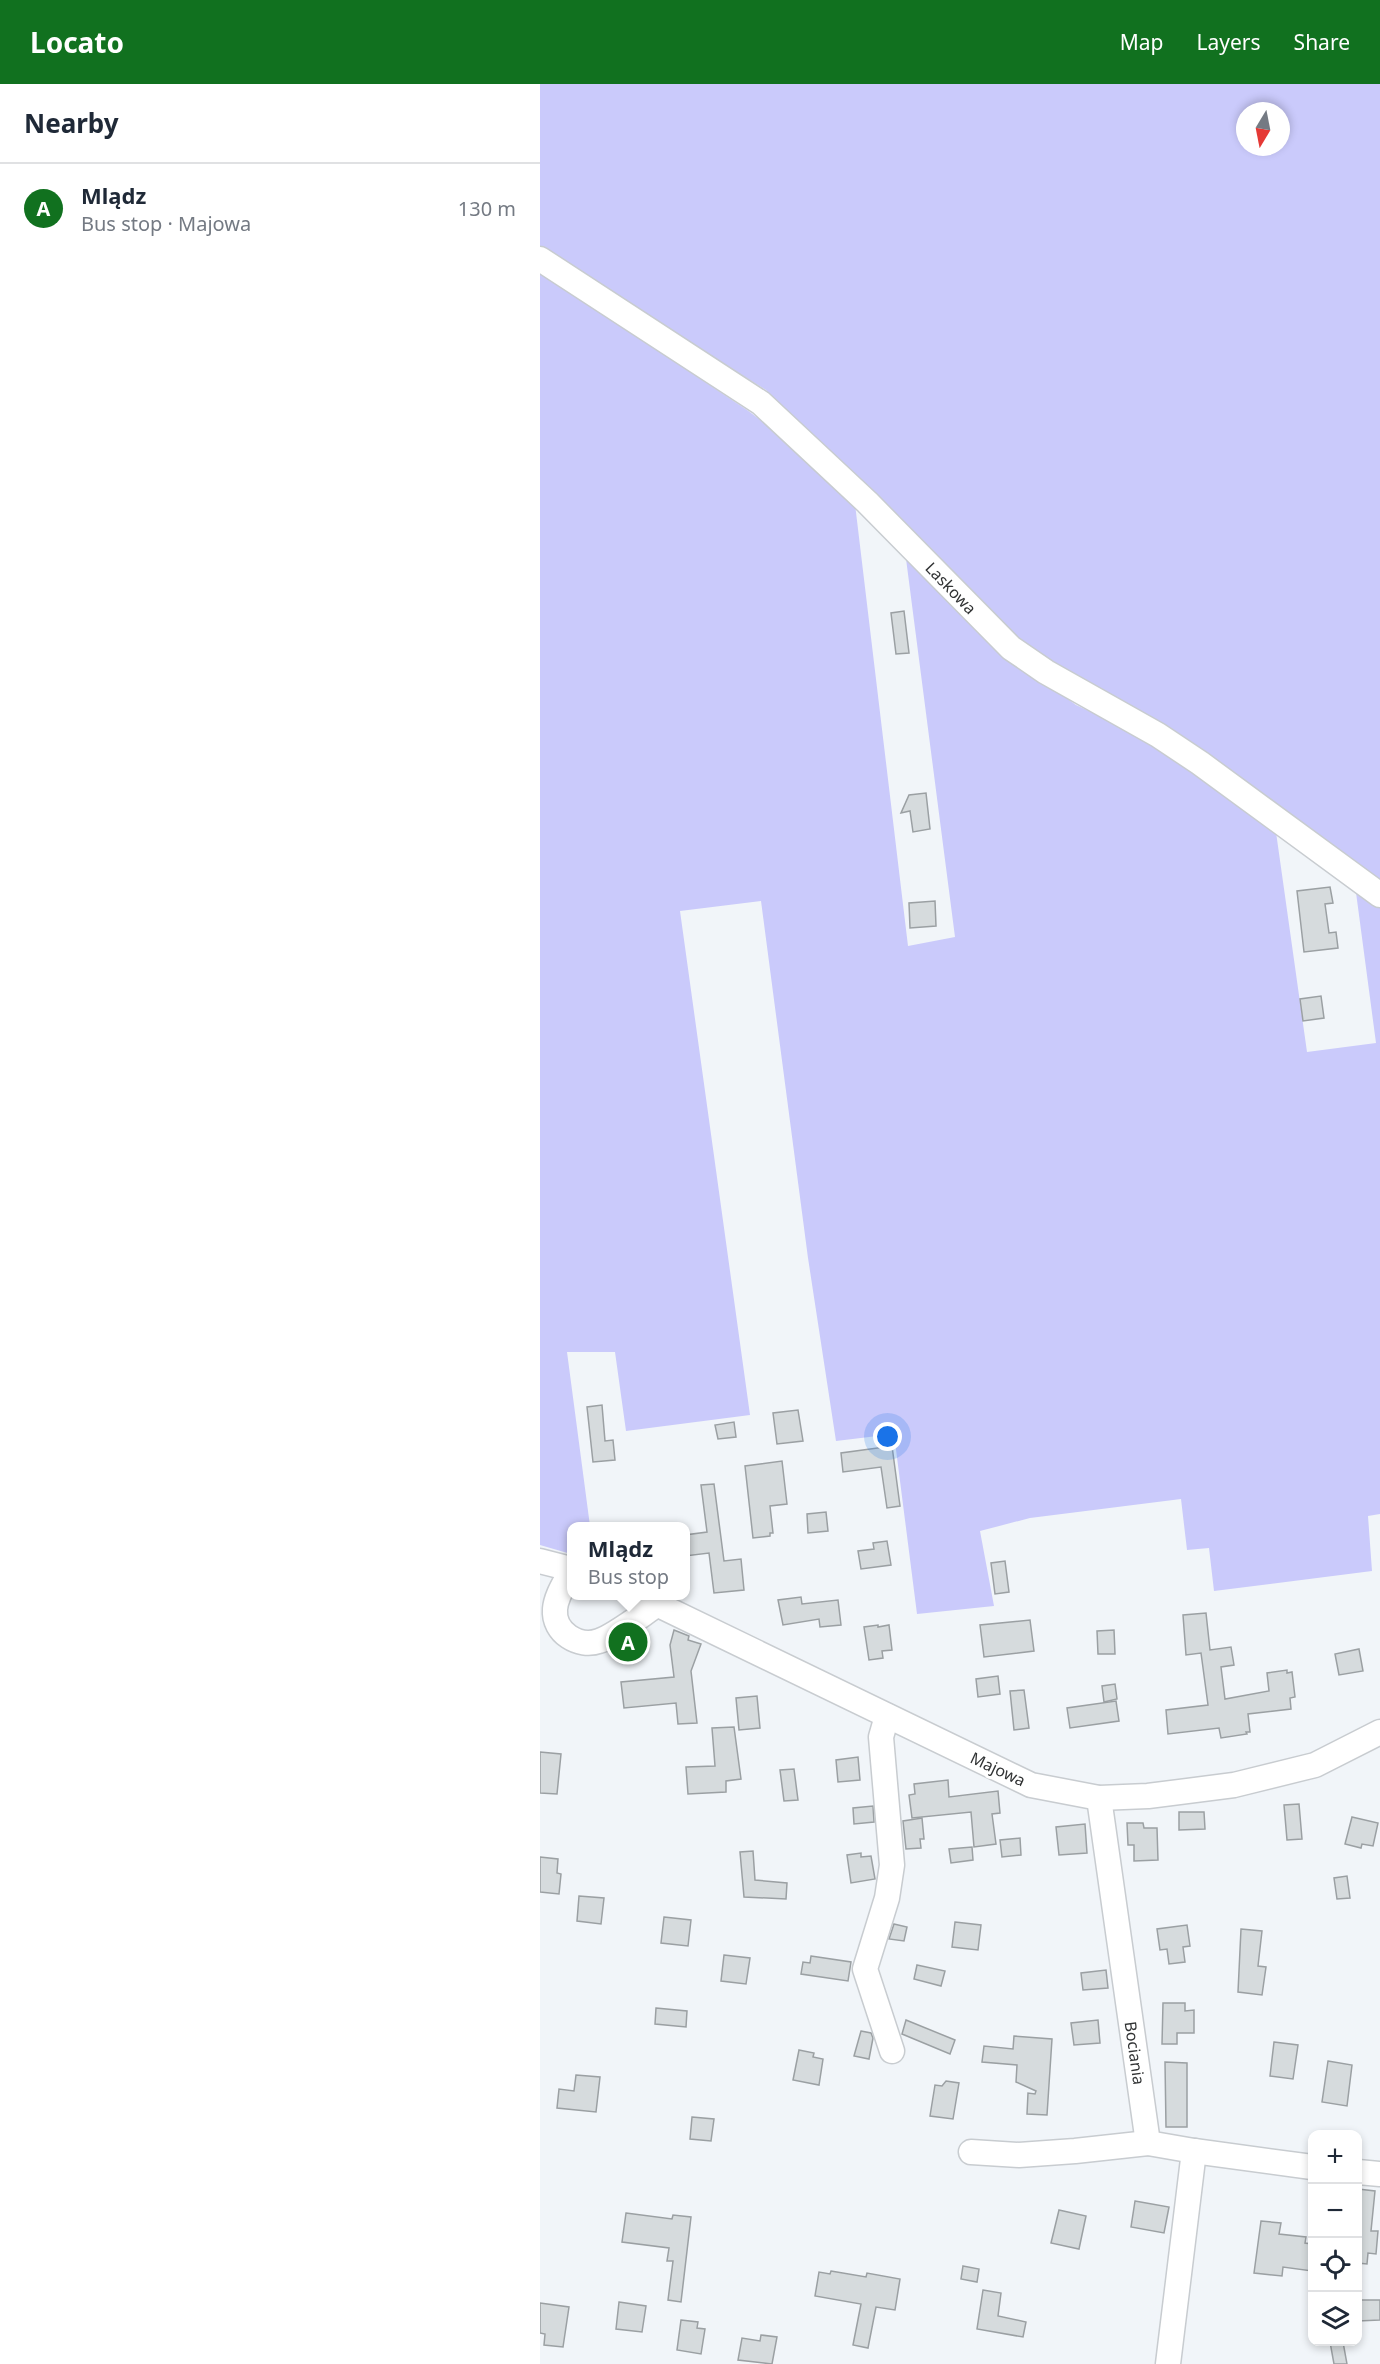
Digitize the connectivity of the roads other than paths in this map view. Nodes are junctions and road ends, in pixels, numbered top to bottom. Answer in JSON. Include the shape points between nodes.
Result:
{"nodes":[{"id":1,"x":540,"y":259,"type":"edge"},
{"id":2,"x":1380,"y":895,"type":"edge"},
{"id":3,"x":540,"y":1561,"type":"edge"},
{"id":4,"x":567,"y":1569,"type":"edge"},
{"id":5,"x":567,"y":1578,"type":"edge"},
{"id":6,"x":649,"y":1600,"type":"edge"},
{"id":7,"x":887,"y":1716,"type":"junction"},
{"id":8,"x":1380,"y":1732,"type":"edge"},
{"id":9,"x":1099,"y":1798,"type":"junction"},
{"id":10,"x":892,"y":2051,"type":"dead end"},
{"id":11,"x":1148,"y":2143,"type":"junction"},
{"id":12,"x":1194,"y":2151,"type":"junction"},
{"id":13,"x":971,"y":2152,"type":"dead end"},
{"id":14,"x":1308,"y":2166,"type":"edge"},
{"id":15,"x":1362,"y":2172,"type":"edge"},
{"id":16,"x":1380,"y":2174,"type":"edge"},
{"id":17,"x":1168,"y":2364,"type":"edge"}],
"edges":[{"from":1,"to":2,"type":"street","name":"Laskowa","via":[[761,403],[867,502],[1011,648],[1200,763]]},
{"from":3,"to":4,"type":"street"},
{"from":5,"to":6,"type":"street","via":[[558,1596],[555,1615],[564,1634],[582,1643],[597,1642]]},
{"from":6,"to":7,"type":"street","name":"Majowa"},
{"from":7,"to":9,"type":"street","name":"Majowa","via":[[1031,1785]]},
{"from":7,"to":10,"type":"street","via":[[881,1737],[892,1864],[887,1898],[865,1969]]},
{"from":8,"to":9,"type":"street","name":"Majowa","via":[[1315,1765],[1246,1782],[1148,1796]]},
{"from":9,"to":11,"type":"street","name":"Bociania"},
{"from":11,"to":12,"type":"street"},
{"from":11,"to":13,"type":"street","via":[[1019,2155]]},
{"from":12,"to":14,"type":"street"},
{"from":12,"to":17,"type":"street"},
{"from":15,"to":16,"type":"street"}]}
